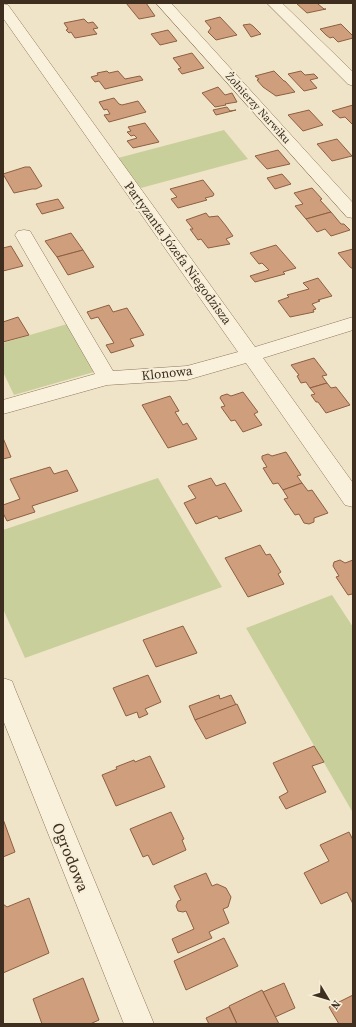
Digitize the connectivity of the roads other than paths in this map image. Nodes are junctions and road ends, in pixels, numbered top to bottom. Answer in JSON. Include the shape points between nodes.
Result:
{"nodes":[{"id":1,"x":163,"y":3,"type":"edge"},
{"id":2,"x":274,"y":3,"type":"edge"},
{"id":3,"x":3,"y":8,"type":"edge"},
{"id":4,"x":353,"y":81,"type":"edge"},
{"id":5,"x":353,"y":213,"type":"edge"},
{"id":6,"x":24,"y":235,"type":"dead end"},
{"id":7,"x":353,"y":323,"type":"edge"},
{"id":8,"x":251,"y":355,"type":"junction"},
{"id":9,"x":106,"y":378,"type":"junction"},
{"id":10,"x":3,"y":407,"type":"edge"},
{"id":11,"x":353,"y":499,"type":"edge"},
{"id":12,"x":3,"y":690,"type":"edge"},
{"id":13,"x":139,"y":1024,"type":"edge"}],
"edges":[{"from":1,"to":5,"type":"street","name":"Żołnierzy Narwiku"},
{"from":2,"to":4,"type":"street"},
{"from":3,"to":8,"type":"street","name":"Partyzanta Józefa Niegodzisza"},
{"from":6,"to":9,"type":"street"},
{"from":7,"to":8,"type":"street","name":"Klonowa"},
{"from":8,"to":9,"type":"street","name":"Klonowa","via":[[187,373]]},
{"from":8,"to":11,"type":"street","name":"Partyzanta Józefa Niegodzisza"},
{"from":9,"to":10,"type":"street","name":"Klonowa"},
{"from":12,"to":13,"type":"street","name":"Ogrodowa"}]}
